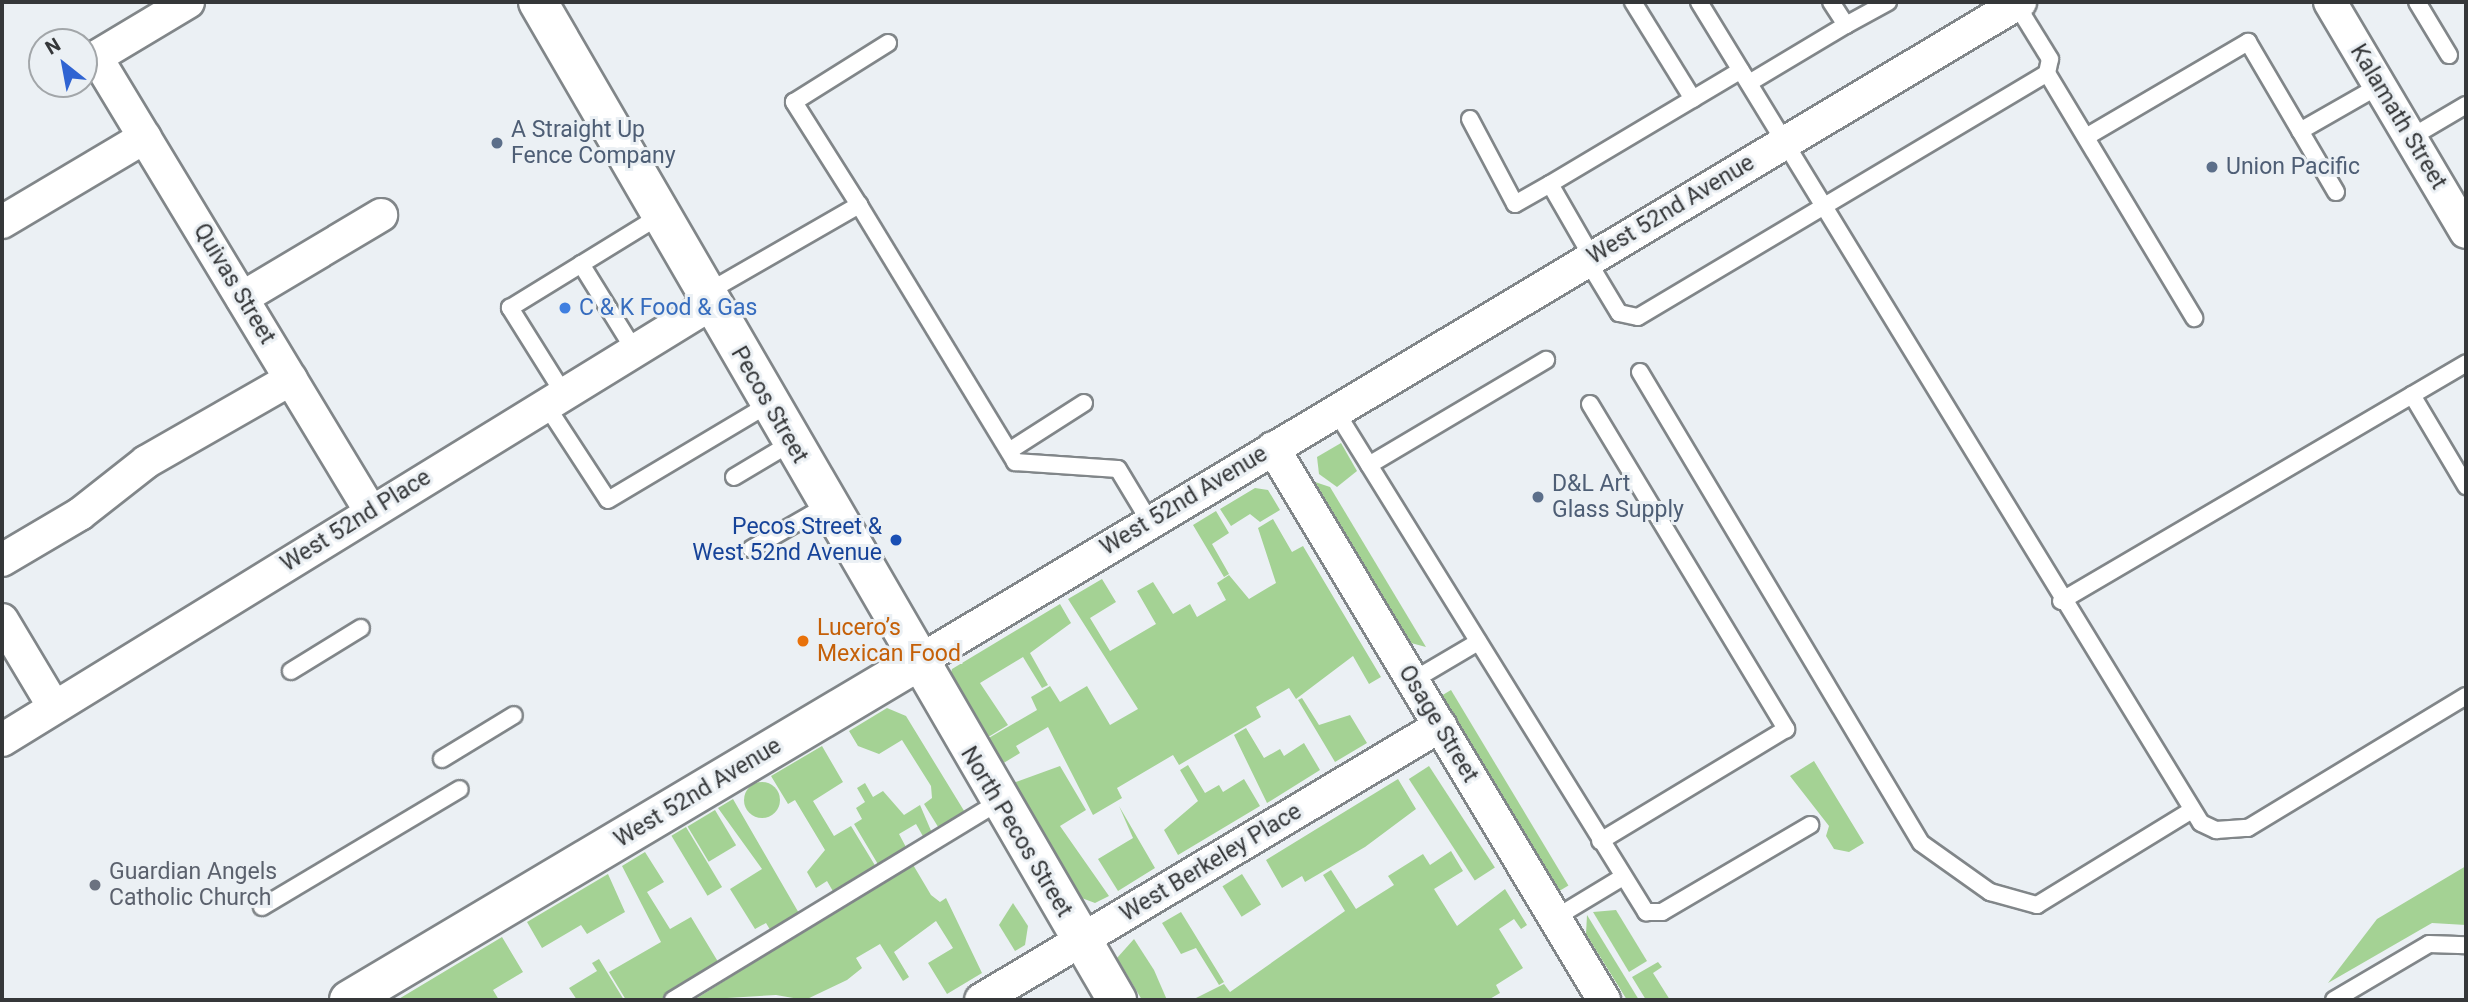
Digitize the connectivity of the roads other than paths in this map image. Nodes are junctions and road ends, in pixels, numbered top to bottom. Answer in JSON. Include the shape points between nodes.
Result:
{"nodes":[{"id":1,"x":188,"y":2,"type":"edge"},
{"id":2,"x":538,"y":2,"type":"edge"},
{"id":3,"x":1633,"y":2,"type":"edge"},
{"id":4,"x":1699,"y":2,"type":"edge"},
{"id":5,"x":1831,"y":2,"type":"edge"},
{"id":6,"x":1888,"y":2,"type":"edge"},
{"id":7,"x":2330,"y":2,"type":"edge"},
{"id":8,"x":2417,"y":2,"type":"edge"},
{"id":9,"x":2018,"y":3,"type":"edge"},
{"id":10,"x":1846,"y":25,"type":"junction"},
{"id":11,"x":888,"y":43,"type":"dead end"},
{"id":12,"x":2449,"y":55,"type":"dead end"},
{"id":13,"x":2047,"y":74,"type":"junction"},
{"id":14,"x":1745,"y":77,"type":"junction"},
{"id":15,"x":2379,"y":86,"type":"junction"},
{"id":16,"x":1693,"y":99,"type":"junction"},
{"id":17,"x":2466,"y":104,"type":"edge"},
{"id":18,"x":1470,"y":119,"type":"dead end"},
{"id":19,"x":2300,"y":131,"type":"junction"},
{"id":20,"x":145,"y":137,"type":"junction"},
{"id":21,"x":2086,"y":137,"type":"junction"},
{"id":22,"x":2410,"y":138,"type":"junction"},
{"id":23,"x":1784,"y":142,"type":"junction"},
{"id":24,"x":1550,"y":184,"type":"junction"},
{"id":25,"x":2336,"y":192,"type":"dead end"},
{"id":26,"x":859,"y":205,"type":"junction"},
{"id":27,"x":1824,"y":207,"type":"junction"},
{"id":28,"x":381,"y":215,"type":"dead end"},
{"id":29,"x":661,"y":215,"type":"junction"},
{"id":30,"x":2,"y":222,"type":"edge"},
{"id":31,"x":2466,"y":232,"type":"edge"},
{"id":32,"x":1589,"y":259,"type":"junction"},
{"id":33,"x":581,"y":264,"type":"junction"},
{"id":34,"x":242,"y":298,"type":"junction"},
{"id":35,"x":708,"y":298,"type":"junction"},
{"id":36,"x":2194,"y":318,"type":"dead end"},
{"id":37,"x":635,"y":351,"type":"junction"},
{"id":38,"x":1546,"y":360,"type":"dead end"},
{"id":39,"x":2466,"y":363,"type":"edge"},
{"id":40,"x":1640,"y":372,"type":"dead end"},
{"id":41,"x":291,"y":379,"type":"junction"},
{"id":42,"x":2412,"y":395,"type":"junction"},
{"id":43,"x":555,"y":399,"type":"junction"},
{"id":44,"x":1084,"y":403,"type":"dead end"},
{"id":45,"x":769,"y":404,"type":"junction"},
{"id":46,"x":1590,"y":404,"type":"dead end"},
{"id":47,"x":1335,"y":410,"type":"junction"},
{"id":48,"x":790,"y":443,"type":"junction"},
{"id":49,"x":1273,"y":448,"type":"junction"},
{"id":50,"x":1009,"y":451,"type":"junction"},
{"id":51,"x":1369,"y":465,"type":"junction"},
{"id":52,"x":734,"y":477,"type":"dead end"},
{"id":53,"x":2466,"y":486,"type":"edge"},
{"id":54,"x":826,"y":506,"type":"junction"},
{"id":55,"x":371,"y":512,"type":"junction"},
{"id":56,"x":1150,"y":522,"type":"junction"},
{"id":57,"x":751,"y":549,"type":"dead end"},
{"id":58,"x":2,"y":560,"type":"edge"},
{"id":59,"x":2061,"y":601,"type":"junction"},
{"id":60,"x":2,"y":620,"type":"edge"},
{"id":61,"x":361,"y":628,"type":"dead end"},
{"id":62,"x":1478,"y":642,"type":"junction"},
{"id":63,"x":916,"y":663,"type":"junction"},
{"id":64,"x":291,"y":671,"type":"dead end"},
{"id":65,"x":1412,"y":681,"type":"junction"},
{"id":66,"x":2466,"y":696,"type":"edge"},
{"id":67,"x":54,"y":707,"type":"junction"},
{"id":68,"x":514,"y":715,"type":"dead end"},
{"id":69,"x":1440,"y":726,"type":"junction"},
{"id":70,"x":2,"y":740,"type":"edge"},
{"id":71,"x":442,"y":759,"type":"dead end"},
{"id":72,"x":460,"y":789,"type":"dead end"},
{"id":73,"x":999,"y":802,"type":"junction"},
{"id":74,"x":2189,"y":812,"type":"junction"},
{"id":75,"x":1810,"y":825,"type":"dead end"},
{"id":76,"x":1600,"y":841,"type":"junction"},
{"id":77,"x":1623,"y":877,"type":"junction"},
{"id":78,"x":262,"y":906,"type":"dead end"},
{"id":79,"x":1555,"y":918,"type":"junction"},
{"id":80,"x":1082,"y":941,"type":"junction"},
{"id":81,"x":2466,"y":945,"type":"edge"},
{"id":82,"x":349,"y":1000,"type":"edge"},
{"id":83,"x":673,"y":1000,"type":"edge"},
{"id":84,"x":982,"y":1000,"type":"edge"},
{"id":85,"x":1117,"y":1000,"type":"edge"},
{"id":86,"x":1604,"y":1000,"type":"edge"},
{"id":87,"x":2334,"y":1000,"type":"edge"}],
"edges":[{"from":1,"to":20,"type":"street","name":"Quivas Street","via":[[96,57]]},
{"from":2,"to":29,"type":"main road","name":"Pecos Street"},
{"from":3,"to":16,"type":"lane"},
{"from":4,"to":14,"type":"lane"},
{"from":5,"to":10,"type":"lane"},
{"from":6,"to":10,"type":"lane"},
{"from":7,"to":15,"type":"street","name":"Kalamath Street"},
{"from":8,"to":12,"type":"lane"},
{"from":9,"to":13,"type":"lane","via":[[2050,59]]},
{"from":9,"to":23,"type":"street","name":"West 52nd Avenue"},
{"from":10,"to":14,"type":"lane"},
{"from":11,"to":26,"type":"lane","via":[[794,102]]},
{"from":13,"to":21,"type":"lane"},
{"from":13,"to":27,"type":"lane"},
{"from":14,"to":16,"type":"lane"},
{"from":14,"to":23,"type":"lane"},
{"from":15,"to":19,"type":"lane"},
{"from":15,"to":22,"type":"street","name":"Kalamath Street"},
{"from":16,"to":24,"type":"lane"},
{"from":17,"to":22,"type":"lane"},
{"from":18,"to":24,"type":"lane","via":[[1516,204]]},
{"from":19,"to":21,"type":"lane","via":[[2248,42]]},
{"from":19,"to":25,"type":"lane"},
{"from":20,"to":30,"type":"street"},
{"from":20,"to":34,"type":"street","name":"Quivas Street"},
{"from":21,"to":36,"type":"lane"},
{"from":22,"to":31,"type":"street","name":"Kalamath Street"},
{"from":23,"to":27,"type":"lane"},
{"from":23,"to":32,"type":"street","name":"West 52nd Avenue"},
{"from":24,"to":32,"type":"lane"},
{"from":26,"to":35,"type":"lane"},
{"from":26,"to":50,"type":"lane"},
{"from":27,"to":32,"type":"lane","via":[[1634,318],[1619,313]]},
{"from":27,"to":59,"type":"lane"},
{"from":28,"to":34,"type":"street"},
{"from":29,"to":33,"type":"lane"},
{"from":29,"to":35,"type":"main road","name":"Pecos Street"},
{"from":32,"to":47,"type":"street","name":"West 52nd Avenue"},
{"from":33,"to":37,"type":"lane"},
{"from":33,"to":43,"type":"lane","via":[[510,308]]},
{"from":34,"to":41,"type":"street","name":"Quivas Street"},
{"from":35,"to":37,"type":"street","name":"West 52nd Place"},
{"from":35,"to":45,"type":"main road","name":"Pecos Street"},
{"from":37,"to":43,"type":"street","name":"West 52nd Place"},
{"from":38,"to":51,"type":"lane"},
{"from":39,"to":42,"type":"lane"},
{"from":40,"to":74,"type":"lane","via":[[1921,843],[1990,892],[2037,905]]},
{"from":41,"to":55,"type":"street","name":"Quivas Street"},
{"from":41,"to":58,"type":"street","via":[[146,462],[80,514]]},
{"from":42,"to":53,"type":"lane"},
{"from":42,"to":59,"type":"lane"},
{"from":43,"to":45,"type":"lane","via":[[608,500]]},
{"from":43,"to":55,"type":"street","name":"West 52nd Place"},
{"from":44,"to":50,"type":"lane"},
{"from":45,"to":48,"type":"main road","name":"Pecos Street"},
{"from":46,"to":76,"type":"lane","via":[[1786,729]]},
{"from":47,"to":49,"type":"street","name":"West 52nd Avenue"},
{"from":47,"to":51,"type":"lane"},
{"from":48,"to":52,"type":"lane"},
{"from":48,"to":54,"type":"main road","name":"Pecos Street"},
{"from":49,"to":56,"type":"street","name":"West 52nd Avenue"},
{"from":49,"to":65,"type":"street","name":"Osage Street"},
{"from":50,"to":56,"type":"lane","via":[[1015,462],[1118,469]]},
{"from":51,"to":62,"type":"lane"},
{"from":54,"to":57,"type":"lane"},
{"from":54,"to":63,"type":"main road","name":"Pecos Street"},
{"from":55,"to":67,"type":"street","name":"West 52nd Place"},
{"from":56,"to":63,"type":"street","name":"West 52nd Avenue"},
{"from":59,"to":74,"type":"lane"},
{"from":60,"to":67,"type":"street"},
{"from":61,"to":64,"type":"lane"},
{"from":62,"to":65,"type":"lane"},
{"from":62,"to":76,"type":"lane"},
{"from":63,"to":73,"type":"main road","name":"North Pecos Street"},
{"from":63,"to":82,"type":"main road","name":"West 52nd Avenue"},
{"from":65,"to":69,"type":"street","name":"Osage Street"},
{"from":66,"to":74,"type":"lane","via":[[2248,828],[2216,830]]},
{"from":67,"to":70,"type":"street","name":"West 52nd Place"},
{"from":68,"to":71,"type":"lane"},
{"from":69,"to":79,"type":"street","name":"Osage Street"},
{"from":69,"to":80,"type":"street","name":"West Berkeley Place"},
{"from":72,"to":78,"type":"lane"},
{"from":73,"to":80,"type":"main road","name":"North Pecos Street"},
{"from":73,"to":83,"type":"lane"},
{"from":75,"to":77,"type":"lane","via":[[1658,915],[1646,912]]},
{"from":76,"to":77,"type":"lane"},
{"from":77,"to":79,"type":"lane"},
{"from":79,"to":86,"type":"street","name":"Osage Street"},
{"from":80,"to":84,"type":"street","name":"West Berkeley Place"},
{"from":80,"to":85,"type":"main road","name":"North Pecos Street"},
{"from":81,"to":87,"type":"lane","via":[[2429,944]]}]}
